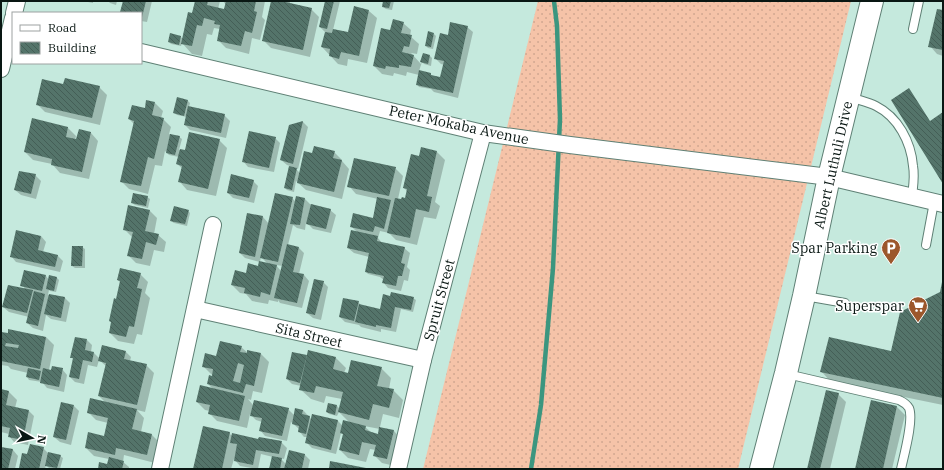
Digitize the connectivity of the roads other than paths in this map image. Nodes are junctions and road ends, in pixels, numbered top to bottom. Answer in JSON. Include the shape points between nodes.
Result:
{"nodes":[{"id":1,"x":17,"y":1,"type":"edge"},
{"id":2,"x":872,"y":1,"type":"edge"},
{"id":3,"x":918,"y":1,"type":"edge"},
{"id":4,"x":13,"y":12,"type":"edge"},
{"id":5,"x":11,"y":18,"type":"edge"},
{"id":6,"x":913,"y":29,"type":"dead end"},
{"id":7,"x":142,"y":52,"type":"edge"},
{"id":8,"x":1,"y":70,"type":"edge"},
{"id":9,"x":849,"y":97,"type":"junction"},
{"id":10,"x":483,"y":133,"type":"junction"},
{"id":11,"x":829,"y":177,"type":"junction"},
{"id":12,"x":912,"y":197,"type":"junction"},
{"id":13,"x":938,"y":203,"type":"edge"},
{"id":14,"x":213,"y":225,"type":"dead end"},
{"id":15,"x":926,"y":245,"type":"dead end"},
{"id":16,"x":804,"y":296,"type":"junction"},
{"id":17,"x":845,"y":303,"type":"dead end"},
{"id":18,"x":195,"y":309,"type":"junction"},
{"id":19,"x":423,"y":360,"type":"junction"},
{"id":20,"x":786,"y":373,"type":"junction"},
{"id":21,"x":160,"y":469,"type":"edge"},
{"id":22,"x":398,"y":469,"type":"edge"},
{"id":23,"x":761,"y":469,"type":"edge"},
{"id":24,"x":900,"y":469,"type":"edge"}],
"edges":[{"from":1,"to":4,"type":"street"},
{"from":2,"to":9,"type":"main road","name":"Albert Luthuli Drive"},
{"from":3,"to":6,"type":"lane"},
{"from":5,"to":8,"type":"street"},
{"from":7,"to":10,"type":"street","name":"Peter Mokaba Avenue"},
{"from":9,"to":11,"type":"main road","name":"Albert Luthuli Drive"},
{"from":9,"to":12,"type":"lane","via":[[875,105],[887,112],[901,130],[909,146],[914,166]]},
{"from":10,"to":11,"type":"street","name":"Peter Mokaba Avenue"},
{"from":10,"to":19,"type":"street","name":"Spruit Street"},
{"from":11,"to":12,"type":"street","name":"Peter Mokaba Avenue"},
{"from":11,"to":16,"type":"main road","name":"Albert Luthuli Drive"},
{"from":12,"to":13,"type":"street","name":"Peter Mokaba Avenue"},
{"from":13,"to":15,"type":"lane"},
{"from":14,"to":18,"type":"street"},
{"from":16,"to":17,"type":"lane"},
{"from":16,"to":20,"type":"main road","name":"Albert Luthuli Drive"},
{"from":18,"to":19,"type":"street","name":"Sita Street"},
{"from":18,"to":21,"type":"street"},
{"from":19,"to":22,"type":"street","name":"Spruit Street"},
{"from":20,"to":23,"type":"main road","name":"Albert Luthuli Drive"},
{"from":20,"to":24,"type":"lane","via":[[905,403],[910,412],[910,422]]}]}
